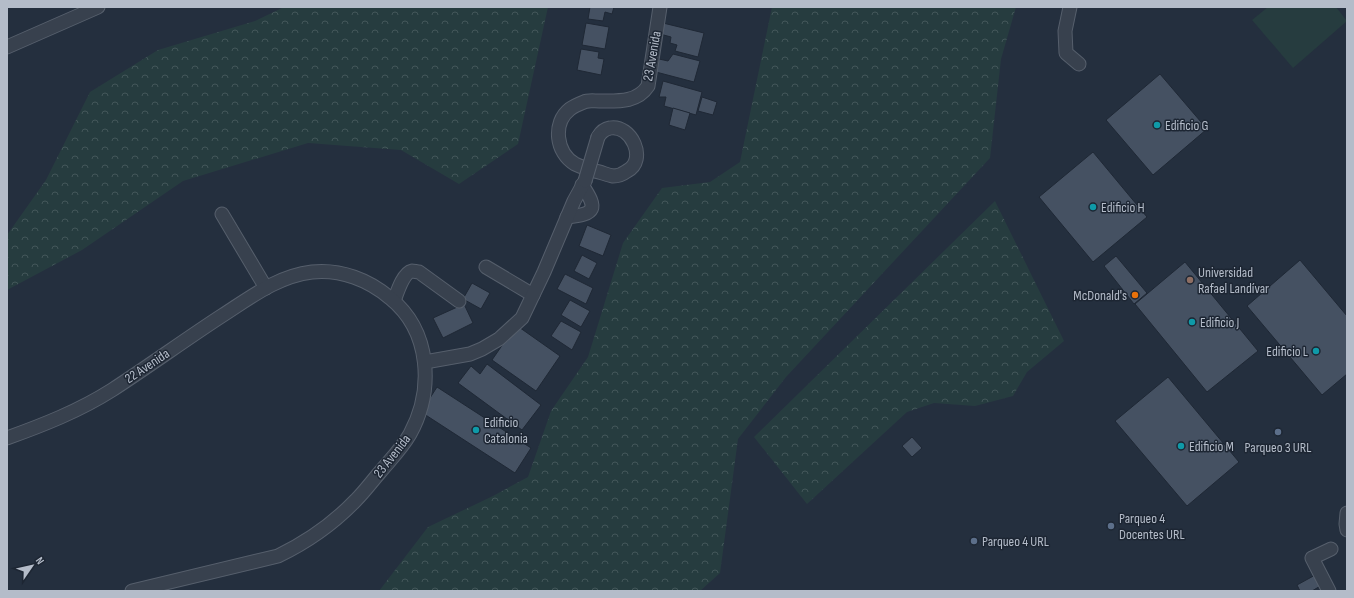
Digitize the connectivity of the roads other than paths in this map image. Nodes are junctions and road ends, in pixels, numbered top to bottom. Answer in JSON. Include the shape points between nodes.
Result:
{"nodes":[{"id":1,"x":98,"y":7,"type":"edge"},
{"id":2,"x":660,"y":7,"type":"edge"},
{"id":3,"x":1070,"y":7,"type":"edge"},
{"id":4,"x":7,"y":47,"type":"edge"},
{"id":5,"x":1079,"y":64,"type":"dead end"},
{"id":6,"x":584,"y":183,"type":"junction"},
{"id":7,"x":222,"y":214,"type":"dead end"},
{"id":8,"x":567,"y":217,"type":"junction"},
{"id":9,"x":486,"y":267,"type":"dead end"},
{"id":10,"x":266,"y":288,"type":"junction"},
{"id":11,"x":533,"y":295,"type":"junction"},
{"id":12,"x":394,"y":301,"type":"junction"},
{"id":13,"x":459,"y":301,"type":"dead end"},
{"id":14,"x":425,"y":362,"type":"junction"},
{"id":15,"x":7,"y":438,"type":"edge"},
{"id":16,"x":1347,"y":513,"type":"edge"},
{"id":17,"x":1347,"y":530,"type":"edge"},
{"id":18,"x":1331,"y":549,"type":"dead end"},
{"id":19,"x":132,"y":591,"type":"edge"},
{"id":20,"x":1329,"y":591,"type":"edge"}],
"edges":[{"from":1,"to":4,"type":"street"},
{"from":2,"to":6,"type":"street","name":"23 Avenida","bridge":true,"via":[[648,86],[643,93],[629,100],[587,101],[570,109],[564,116],[558,137],[561,148],[575,164],[611,176],[624,173],[637,160],[636,149],[625,132],[616,128],[600,132],[598,136]]},
{"from":3,"to":5,"type":"street","via":[[1065,31],[1066,53]]},
{"from":6,"to":8,"type":"street","name":"23 Avenida"},
{"from":6,"to":8,"type":"street","via":[[592,200],[592,209],[584,215]]},
{"from":7,"to":10,"type":"street"},
{"from":8,"to":11,"type":"street","name":"23 Avenida"},
{"from":9,"to":11,"type":"street"},
{"from":10,"to":12,"type":"street","name":"22 Avenida","via":[[297,274],[332,272],[366,281]]},
{"from":10,"to":15,"type":"street","name":"22 Avenida","via":[[85,406]]},
{"from":11,"to":14,"type":"street","name":"23 Avenida","via":[[522,318],[499,339],[470,354]]},
{"from":12,"to":13,"type":"street","via":[[403,279],[412,271],[419,272]]},
{"from":12,"to":14,"type":"street","name":"22 Avenida","via":[[415,329],[422,345]]},
{"from":14,"to":19,"type":"street","name":"23 Avenida","via":[[423,400],[410,434],[355,500],[321,530],[278,556]]},
{"from":16,"to":17,"type":"street"},
{"from":18,"to":20,"type":"street","via":[[1312,558]]}]}
